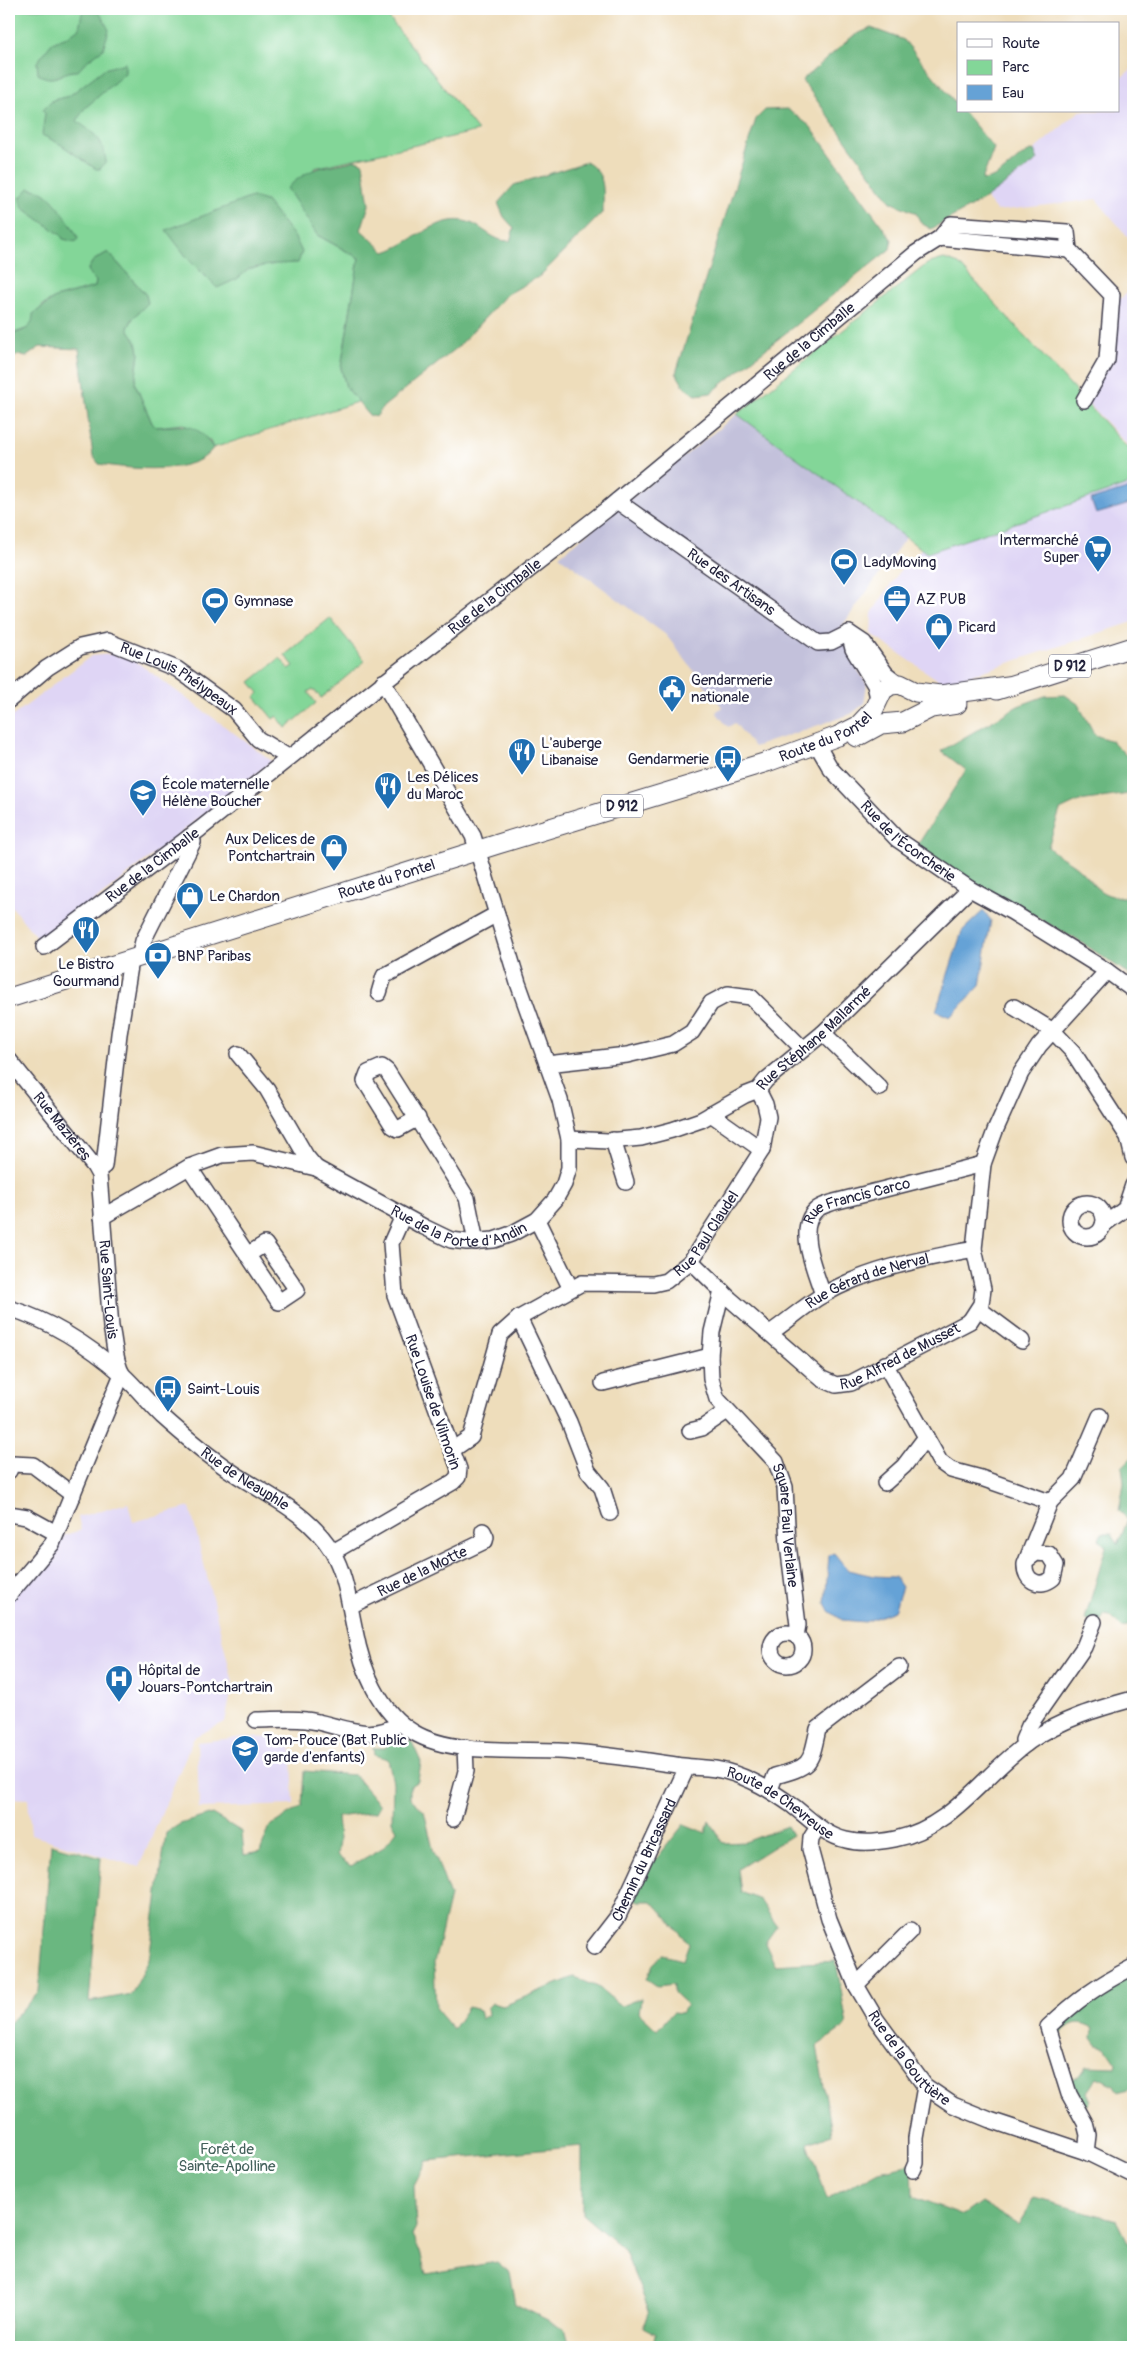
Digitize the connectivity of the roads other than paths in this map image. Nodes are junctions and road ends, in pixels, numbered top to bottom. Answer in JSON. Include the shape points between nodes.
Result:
{"nodes":[{"id":1,"x":940,"y":238,"type":"junction"},
{"id":2,"x":1069,"y":250,"type":"junction"},
{"id":3,"x":1084,"y":400,"type":"dead end"},
{"id":4,"x":617,"y":500,"type":"junction"},
{"id":5,"x":849,"y":633,"type":"junction"},
{"id":6,"x":1133,"y":647,"type":"edge"},
{"id":7,"x":383,"y":682,"type":"junction"},
{"id":8,"x":1008,"y":686,"type":"junction"},
{"id":9,"x":905,"y":687,"type":"junction"},
{"id":10,"x":9,"y":700,"type":"edge"},
{"id":11,"x":878,"y":701,"type":"junction"},
{"id":12,"x":901,"y":721,"type":"junction"},
{"id":13,"x":820,"y":750,"type":"junction"},
{"id":14,"x":288,"y":757,"type":"junction"},
{"id":15,"x":766,"y":762,"type":"junction"},
{"id":16,"x":189,"y":837,"type":"junction"},
{"id":17,"x":477,"y":850,"type":"junction"},
{"id":18,"x":970,"y":889,"type":"junction"},
{"id":19,"x":497,"y":914,"type":"junction"},
{"id":20,"x":44,"y":947,"type":"dead end"},
{"id":21,"x":135,"y":959,"type":"junction"},
{"id":22,"x":1107,"y":971,"type":"junction"},
{"id":23,"x":1133,"y":990,"type":"edge"},
{"id":24,"x":379,"y":993,"type":"dead end"},
{"id":25,"x":9,"y":998,"type":"edge"},
{"id":26,"x":1014,"y":1008,"type":"dead end"},
{"id":27,"x":1053,"y":1031,"type":"junction"},
{"id":28,"x":823,"y":1033,"type":"junction"},
{"id":29,"x":803,"y":1049,"type":"junction"},
{"id":30,"x":238,"y":1054,"type":"dead end"},
{"id":31,"x":9,"y":1060,"type":"edge"},
{"id":32,"x":547,"y":1064,"type":"junction"},
{"id":33,"x":880,"y":1088,"type":"dead end"},
{"id":34,"x":758,"y":1090,"type":"junction"},
{"id":35,"x":711,"y":1114,"type":"junction"},
{"id":36,"x":418,"y":1118,"type":"dead end"},
{"id":37,"x":569,"y":1139,"type":"junction"},
{"id":38,"x":613,"y":1140,"type":"junction"},
{"id":39,"x":762,"y":1150,"type":"junction"},
{"id":40,"x":1133,"y":1158,"type":"edge"},
{"id":41,"x":983,"y":1164,"type":"junction"},
{"id":42,"x":189,"y":1167,"type":"junction"},
{"id":43,"x":316,"y":1168,"type":"junction"},
{"id":44,"x":97,"y":1170,"type":"junction"},
{"id":45,"x":626,"y":1182,"type":"dead end"},
{"id":46,"x":1133,"y":1185,"type":"edge"},
{"id":47,"x":403,"y":1216,"type":"junction"},
{"id":48,"x":102,"y":1217,"type":"junction"},
{"id":49,"x":537,"y":1220,"type":"junction"},
{"id":50,"x":1103,"y":1224,"type":"dead end"},
{"id":51,"x":476,"y":1242,"type":"junction"},
{"id":52,"x":974,"y":1249,"type":"junction"},
{"id":53,"x":247,"y":1255,"type":"dead end"},
{"id":54,"x":691,"y":1261,"type":"junction"},
{"id":55,"x":570,"y":1288,"type":"junction"},
{"id":56,"x":722,"y":1291,"type":"junction"},
{"id":57,"x":823,"y":1295,"type":"junction"},
{"id":58,"x":9,"y":1308,"type":"edge"},
{"id":59,"x":978,"y":1309,"type":"junction"},
{"id":60,"x":519,"y":1318,"type":"junction"},
{"id":61,"x":770,"y":1333,"type":"junction"},
{"id":62,"x":1022,"y":1341,"type":"dead end"},
{"id":63,"x":710,"y":1356,"type":"junction"},
{"id":64,"x":885,"y":1364,"type":"junction"},
{"id":65,"x":122,"y":1374,"type":"junction"},
{"id":66,"x":603,"y":1383,"type":"dead end"},
{"id":67,"x":727,"y":1411,"type":"junction"},
{"id":68,"x":1100,"y":1416,"type":"dead end"},
{"id":69,"x":690,"y":1431,"type":"dead end"},
{"id":70,"x":926,"y":1437,"type":"junction"},
{"id":71,"x":452,"y":1450,"type":"junction"},
{"id":72,"x":9,"y":1471,"type":"edge"},
{"id":73,"x":885,"y":1483,"type":"dead end"},
{"id":74,"x":73,"y":1495,"type":"junction"},
{"id":75,"x":1050,"y":1502,"type":"junction"},
{"id":76,"x":9,"y":1504,"type":"edge"},
{"id":77,"x":610,"y":1513,"type":"dead end"},
{"id":78,"x":9,"y":1514,"type":"edge"},
{"id":79,"x":27,"y":1517,"type":"junction"},
{"id":80,"x":483,"y":1531,"type":"dead end"},
{"id":81,"x":56,"y":1533,"type":"junction"},
{"id":82,"x":332,"y":1552,"type":"junction"},
{"id":83,"x":1028,"y":1559,"type":"dead end"},
{"id":84,"x":9,"y":1595,"type":"edge"},
{"id":85,"x":350,"y":1606,"type":"junction"},
{"id":86,"x":1094,"y":1622,"type":"dead end"},
{"id":87,"x":796,"y":1636,"type":"dead end"},
{"id":88,"x":899,"y":1667,"type":"dead end"},
{"id":89,"x":1133,"y":1699,"type":"edge"},
{"id":90,"x":256,"y":1720,"type":"dead end"},
{"id":91,"x":396,"y":1720,"type":"junction"},
{"id":92,"x":1026,"y":1744,"type":"junction"},
{"id":93,"x":466,"y":1747,"type":"junction"},
{"id":94,"x":687,"y":1767,"type":"junction"},
{"id":95,"x":770,"y":1790,"type":"junction"},
{"id":96,"x":453,"y":1819,"type":"dead end"},
{"id":97,"x":818,"y":1828,"type":"junction"},
{"id":98,"x":910,"y":1931,"type":"dead end"},
{"id":99,"x":594,"y":1947,"type":"dead end"},
{"id":100,"x":1133,"y":1967,"type":"edge"},
{"id":101,"x":856,"y":1985,"type":"junction"},
{"id":102,"x":925,"y":2086,"type":"junction"},
{"id":103,"x":1086,"y":2152,"type":"junction"},
{"id":104,"x":913,"y":2170,"type":"dead end"},
{"id":105,"x":1133,"y":2175,"type":"edge"}],
"edges":[{"from":1,"to":2,"type":"street"},
{"from":1,"to":2,"type":"street","name":"Rue de la Cimballe","via":[[951,224],[1067,232]]},
{"from":1,"to":4,"type":"street","name":"Rue de la Cimballe","via":[[916,253]]},
{"from":2,"to":3,"type":"street","via":[[1112,295],[1107,360]]},
{"from":4,"to":5,"type":"street","name":"Rue des Artisans","via":[[818,643],[831,642]]},
{"from":4,"to":7,"type":"street","name":"Rue de la Cimballe"},
{"from":5,"to":9,"type":"street","via":[[864,644],[886,674]]},
{"from":5,"to":11,"type":"street","via":[[853,649],[875,686]]},
{"from":6,"to":8,"type":"main road","name":"Route du Pontel","number":"D 912"},
{"from":7,"to":14,"type":"street","name":"Rue de la Cimballe"},
{"from":7,"to":17,"type":"street","name":"Rue de la Porte d'Andin","via":[[473,836]]},
{"from":8,"to":9,"type":"main road","name":"Route du Pontel","number":"D 912","via":[[940,695]]},
{"from":8,"to":12,"type":"main road","name":"Route du Pontel","number":"D 912","via":[[973,700],[931,708]]},
{"from":9,"to":11,"type":"main road","name":"Route du Pontel","via":[[886,688]]},
{"from":9,"to":12,"type":"main road","via":[[916,698],[916,707]]},
{"from":10,"to":14,"type":"street","name":"Rue Louis Phélypeaux","via":[[47,668],[80,647],[107,641],[177,670],[234,710],[258,738]]},
{"from":11,"to":12,"type":"main road","name":"Route du Pontel","via":[[883,718]]},
{"from":11,"to":15,"type":"main road","name":"Route du Pontel","number":"D 912","via":[[866,719],[850,730]]},
{"from":12,"to":13,"type":"main road","name":"Route du Pontel","number":"D 912","via":[[881,724],[855,738]]},
{"from":13,"to":15,"type":"main road","name":"Route du Pontel","number":"D 912"},
{"from":13,"to":18,"type":"street","name":"Rue de l'Écorcherie","via":[[831,769],[897,839]]},
{"from":14,"to":16,"type":"street","name":"Rue de la Cimballe"},
{"from":15,"to":17,"type":"main road","name":"Route du Pontel","number":"D 912"},
{"from":16,"to":20,"type":"street","name":"Rue de la Cimballe"},
{"from":16,"to":21,"type":"street","via":[[193,842]]},
{"from":17,"to":19,"type":"street","name":"Rue de la Porte d'Andin"},
{"from":17,"to":21,"type":"main road","name":"Route du Pontel","number":"D 912"},
{"from":18,"to":22,"type":"street","name":"Rue de l'Écorcherie"},
{"from":18,"to":28,"type":"street","name":"Rue Stéphane Mallarmé"},
{"from":19,"to":24,"type":"street","via":[[384,976]]},
{"from":19,"to":32,"type":"street","name":"Rue de la Porte d'Andin"},
{"from":21,"to":25,"type":"main road","name":"Route du Pontel","number":"D 912"},
{"from":21,"to":44,"type":"street","name":"Rue Saint-Louis","via":[[119,1034],[104,1166]]},
{"from":22,"to":23,"type":"street","name":"Rue de l'Écorcherie"},
{"from":22,"to":27,"type":"street"},
{"from":26,"to":27,"type":"street"},
{"from":27,"to":40,"type":"street","via":[[1073,1052],[1128,1137]]},
{"from":27,"to":41,"type":"street","via":[[1021,1074]]},
{"from":28,"to":29,"type":"street","name":"Rue Stéphane Mallarmé"},
{"from":28,"to":33,"type":"street"},
{"from":29,"to":32,"type":"street","via":[[751,997],[728,994],[711,1004],[692,1032],[673,1044],[627,1055]]},
{"from":29,"to":34,"type":"street","name":"Rue Stéphane Mallarmé"},
{"from":30,"to":43,"type":"street","via":[[267,1089]]},
{"from":31,"to":44,"type":"street","name":"Rue Mazières"},
{"from":32,"to":37,"type":"street","name":"Rue de la Porte d'Andin"},
{"from":34,"to":35,"type":"street","name":"Rue Stéphane Mallarmé"},
{"from":34,"to":39,"type":"street","name":"Rue Paul Claudel","via":[[766,1104],[768,1117]]},
{"from":35,"to":38,"type":"street","name":"Rue Stéphane Mallarmé","via":[[672,1130],[641,1138]]},
{"from":35,"to":39,"type":"street"},
{"from":36,"to":51,"type":"street","via":[[467,1198]]},
{"from":37,"to":38,"type":"street","name":"Rue Stéphane Mallarmé"},
{"from":37,"to":49,"type":"street","name":"Rue de la Porte d'Andin","via":[[569,1168],[564,1184]]},
{"from":38,"to":45,"type":"street"},
{"from":39,"to":54,"type":"street","name":"Rue Paul Claudel"},
{"from":41,"to":52,"type":"street"},
{"from":41,"to":57,"type":"street","name":"Rue Francis Carco","via":[[834,1202],[816,1210],[806,1229],[806,1239]]},
{"from":42,"to":43,"type":"street","name":"Rue de la Porte d'Andin","via":[[222,1155],[254,1154]]},
{"from":42,"to":48,"type":"street","name":"Rue de la Porte d'Andin"},
{"from":42,"to":53,"type":"street"},
{"from":43,"to":47,"type":"street","name":"Rue de la Porte d'Andin"},
{"from":44,"to":48,"type":"street","name":"Rue Saint-Louis"},
{"from":46,"to":50,"type":"street","via":[[1125,1209]]},
{"from":47,"to":51,"type":"street","name":"Rue de la Porte d'Andin","via":[[451,1240]]},
{"from":47,"to":71,"type":"street","name":"Rue Louise de Vilmorin","via":[[390,1243],[395,1295]]},
{"from":48,"to":65,"type":"street","name":"Rue Saint-Louis","via":[[111,1326],[115,1357]]},
{"from":49,"to":51,"type":"street","name":"Rue de la Porte d'Andin","via":[[511,1234]]},
{"from":49,"to":55,"type":"street"},
{"from":52,"to":57,"type":"street","name":"Rue Gérard de Nerval","via":[[864,1276]]},
{"from":52,"to":59,"type":"street","via":[[983,1289]]},
{"from":54,"to":55,"type":"street","name":"Rue Paul Claudel","via":[[666,1281],[653,1284],[594,1282]]},
{"from":54,"to":56,"type":"street","name":"Rue Alfred de Musset"},
{"from":55,"to":60,"type":"street","name":"Rue Paul Claudel"},
{"from":56,"to":61,"type":"street","name":"Rue Alfred de Musset"},
{"from":56,"to":63,"type":"street","name":"Square Paul Verlaine"},
{"from":57,"to":61,"type":"street","name":"Rue Gérard de Nerval"},
{"from":58,"to":65,"type":"street","name":"Rue de Neauphle","via":[[51,1324]]},
{"from":59,"to":62,"type":"street"},
{"from":59,"to":64,"type":"street","name":"Rue Alfred de Musset","via":[[970,1321]]},
{"from":60,"to":71,"type":"street","name":"Rue Paul Claudel","via":[[500,1335],[471,1437]]},
{"from":60,"to":77,"type":"street","via":[[588,1471],[602,1488]]},
{"from":61,"to":64,"type":"street","name":"Rue Alfred de Musset","via":[[822,1379],[836,1385],[851,1383]]},
{"from":63,"to":66,"type":"street"},
{"from":63,"to":67,"type":"street","name":"Square Paul Verlaine","via":[[717,1399]]},
{"from":64,"to":70,"type":"street"},
{"from":65,"to":74,"type":"street"},
{"from":65,"to":82,"type":"street","name":"Rue de Neauphle","via":[[165,1418],[210,1456],[301,1516],[319,1533]]},
{"from":67,"to":69,"type":"street","via":[[702,1428]]},
{"from":67,"to":87,"type":"street","name":"Square Paul Verlaine","via":[[776,1462],[785,1487],[798,1625]]},
{"from":68,"to":75,"type":"street","via":[[1073,1479]]},
{"from":70,"to":73,"type":"street","via":[[904,1466]]},
{"from":70,"to":75,"type":"street","via":[[940,1462],[951,1470]]},
{"from":71,"to":82,"type":"street","name":"Rue Louise de Vilmorin","via":[[459,1469],[453,1482]]},
{"from":72,"to":74,"type":"street","via":[[12,1464],[33,1465]]},
{"from":74,"to":81,"type":"street"},
{"from":75,"to":83,"type":"street"},
{"from":76,"to":79,"type":"street"},
{"from":78,"to":79,"type":"street"},
{"from":79,"to":81,"type":"street"},
{"from":80,"to":85,"type":"street","name":"Rue de la Motte","via":[[485,1541]]},
{"from":81,"to":84,"type":"street","via":[[52,1544]]},
{"from":82,"to":85,"type":"street","name":"Rue de Neauphle","via":[[340,1568]]},
{"from":85,"to":91,"type":"street","name":"Rue de Neauphle","via":[[355,1634],[373,1686]]},
{"from":86,"to":92,"type":"street","via":[[1084,1647],[1029,1726],[1023,1740]]},
{"from":88,"to":95,"type":"street","via":[[818,1729],[812,1758],[803,1768],[775,1776]]},
{"from":89,"to":92,"type":"street","name":"Route de Chevreuse","via":[[1079,1714]]},
{"from":90,"to":91,"type":"street","via":[[306,1720],[364,1733],[384,1730]]},
{"from":91,"to":93,"type":"street","name":"Route de Chevreuse","via":[[436,1743]]},
{"from":92,"to":97,"type":"street","name":"Route de Chevreuse","via":[[954,1810],[924,1829],[896,1839],[863,1842],[847,1841]]},
{"from":93,"to":94,"type":"street","name":"Route de Chevreuse","via":[[563,1751]]},
{"from":93,"to":96,"type":"street","via":[[466,1771]]},
{"from":94,"to":95,"type":"street","name":"Route de Chevreuse","via":[[726,1771],[754,1780]]},
{"from":94,"to":99,"type":"street","name":"Chemin du Bricassard","via":[[618,1916]]},
{"from":95,"to":97,"type":"street","name":"Route de Chevreuse"},
{"from":97,"to":101,"type":"street","name":"Rue de la Gouttière","via":[[811,1838],[812,1858],[829,1920]]},
{"from":98,"to":101,"type":"street"},
{"from":100,"to":103,"type":"street","via":[[1099,1984],[1048,2027],[1069,2094],[1085,2123],[1089,2145]]},
{"from":101,"to":102,"type":"street","name":"Rue de la Gouttière","via":[[876,2019]]},
{"from":102,"to":103,"type":"street","name":"Rue de la Gouttière","via":[[953,2105]]},
{"from":102,"to":104,"type":"street"},
{"from":103,"to":105,"type":"street","name":"Rue de la Gouttière"}]}
